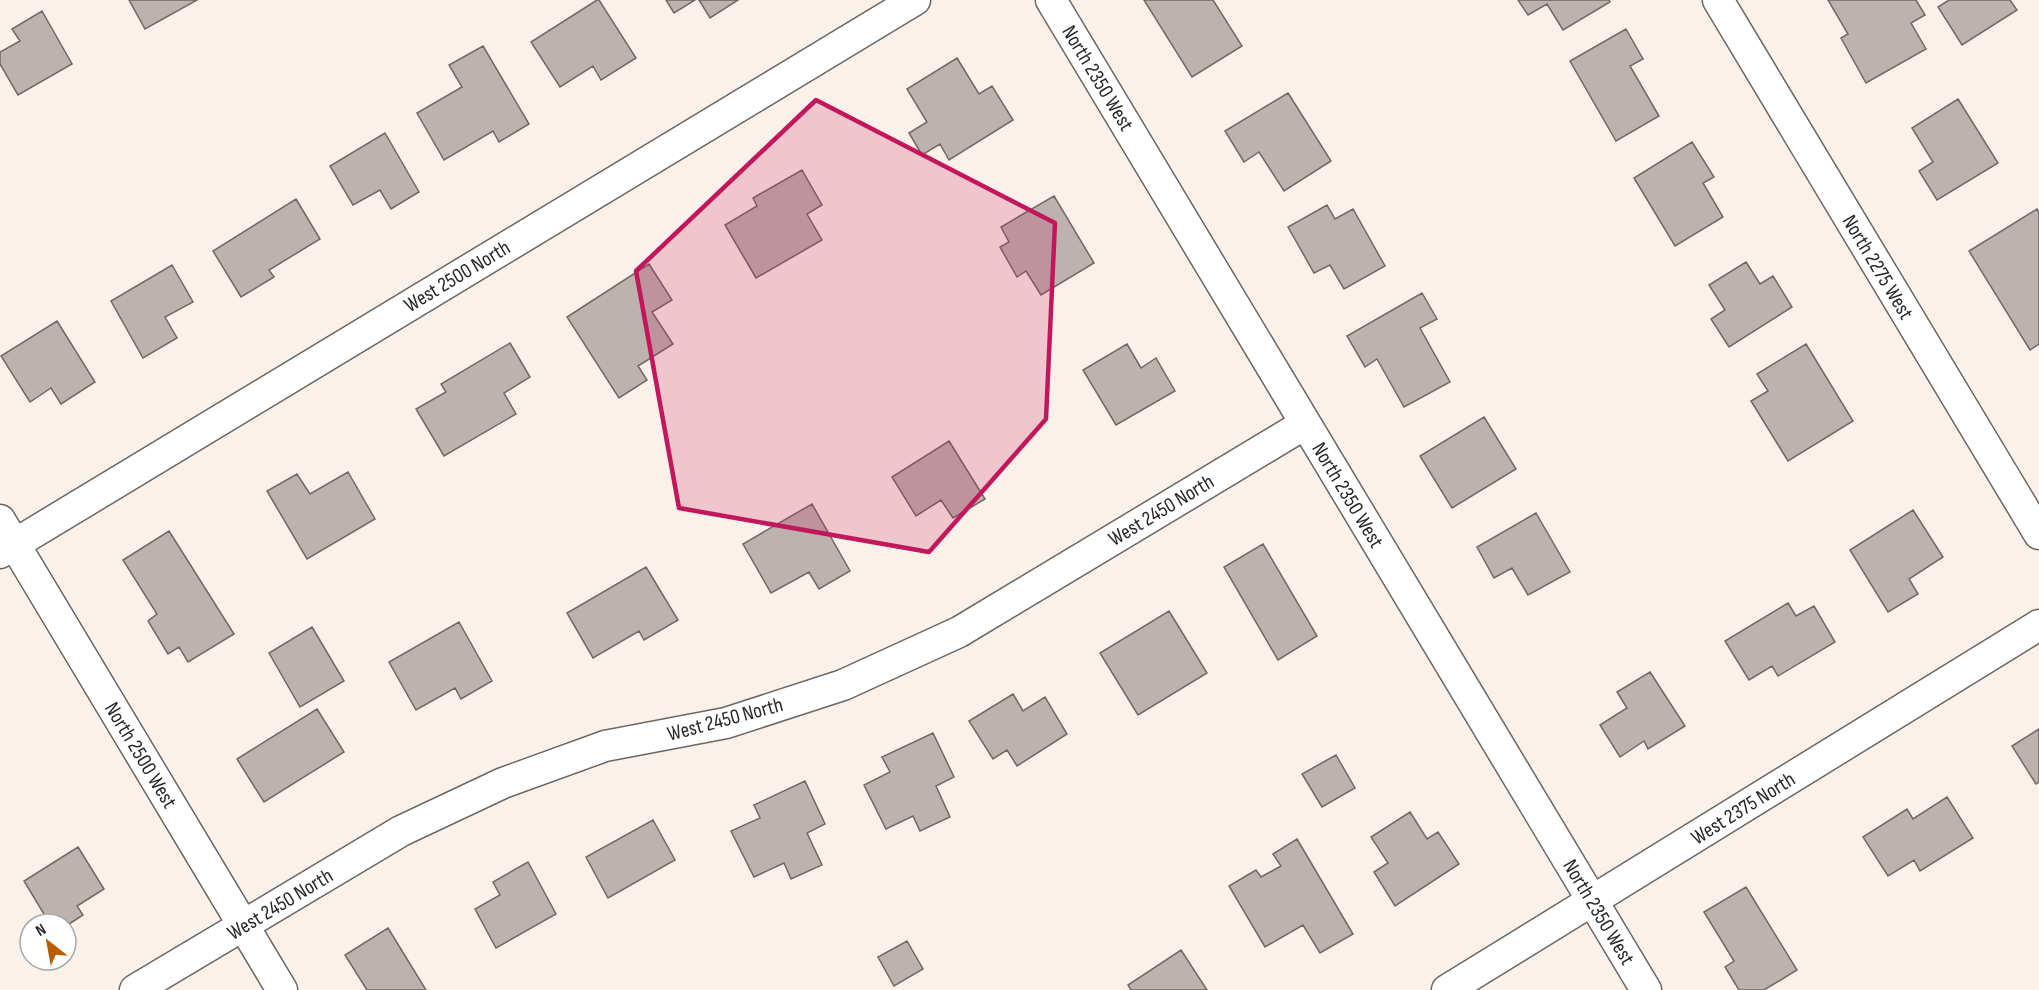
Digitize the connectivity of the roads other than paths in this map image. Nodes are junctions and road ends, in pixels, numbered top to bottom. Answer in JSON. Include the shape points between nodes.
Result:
{"nodes":[{"id":1,"x":915,"y":0,"type":"edge"},
{"id":2,"x":1051,"y":0,"type":"edge"},
{"id":3,"x":1718,"y":0,"type":"edge"},
{"id":4,"x":1305,"y":424,"type":"junction"},
{"id":5,"x":2039,"y":534,"type":"edge"},
{"id":6,"x":5,"y":539,"type":"edge"},
{"id":7,"x":2039,"y":626,"type":"edge"},
{"id":8,"x":1592,"y":901,"type":"junction"},
{"id":9,"x":244,"y":926,"type":"junction"},
{"id":10,"x":135,"y":990,"type":"edge"},
{"id":11,"x":282,"y":990,"type":"edge"},
{"id":12,"x":1447,"y":990,"type":"edge"},
{"id":13,"x":1646,"y":990,"type":"edge"}],
"edges":[{"from":1,"to":6,"type":"street","name":"West 2500 North"},
{"from":2,"to":4,"type":"street","name":"North 2350 West"},
{"from":3,"to":5,"type":"street","name":"North 2275 West"},
{"from":4,"to":8,"type":"street","name":"North 2350 West"},
{"from":4,"to":9,"type":"street","name":"West 2450 North","via":[[958,632],[843,685],[726,723],[605,747],[504,783],[401,831]]},
{"from":6,"to":9,"type":"street","name":"North 2500 West"},
{"from":7,"to":8,"type":"street","name":"West 2375 North"},
{"from":8,"to":12,"type":"street","name":"West 2375 North"},
{"from":8,"to":13,"type":"street","name":"North 2350 West"},
{"from":9,"to":10,"type":"street","name":"West 2450 North"},
{"from":9,"to":11,"type":"street","name":"North 2500 West"}]}
